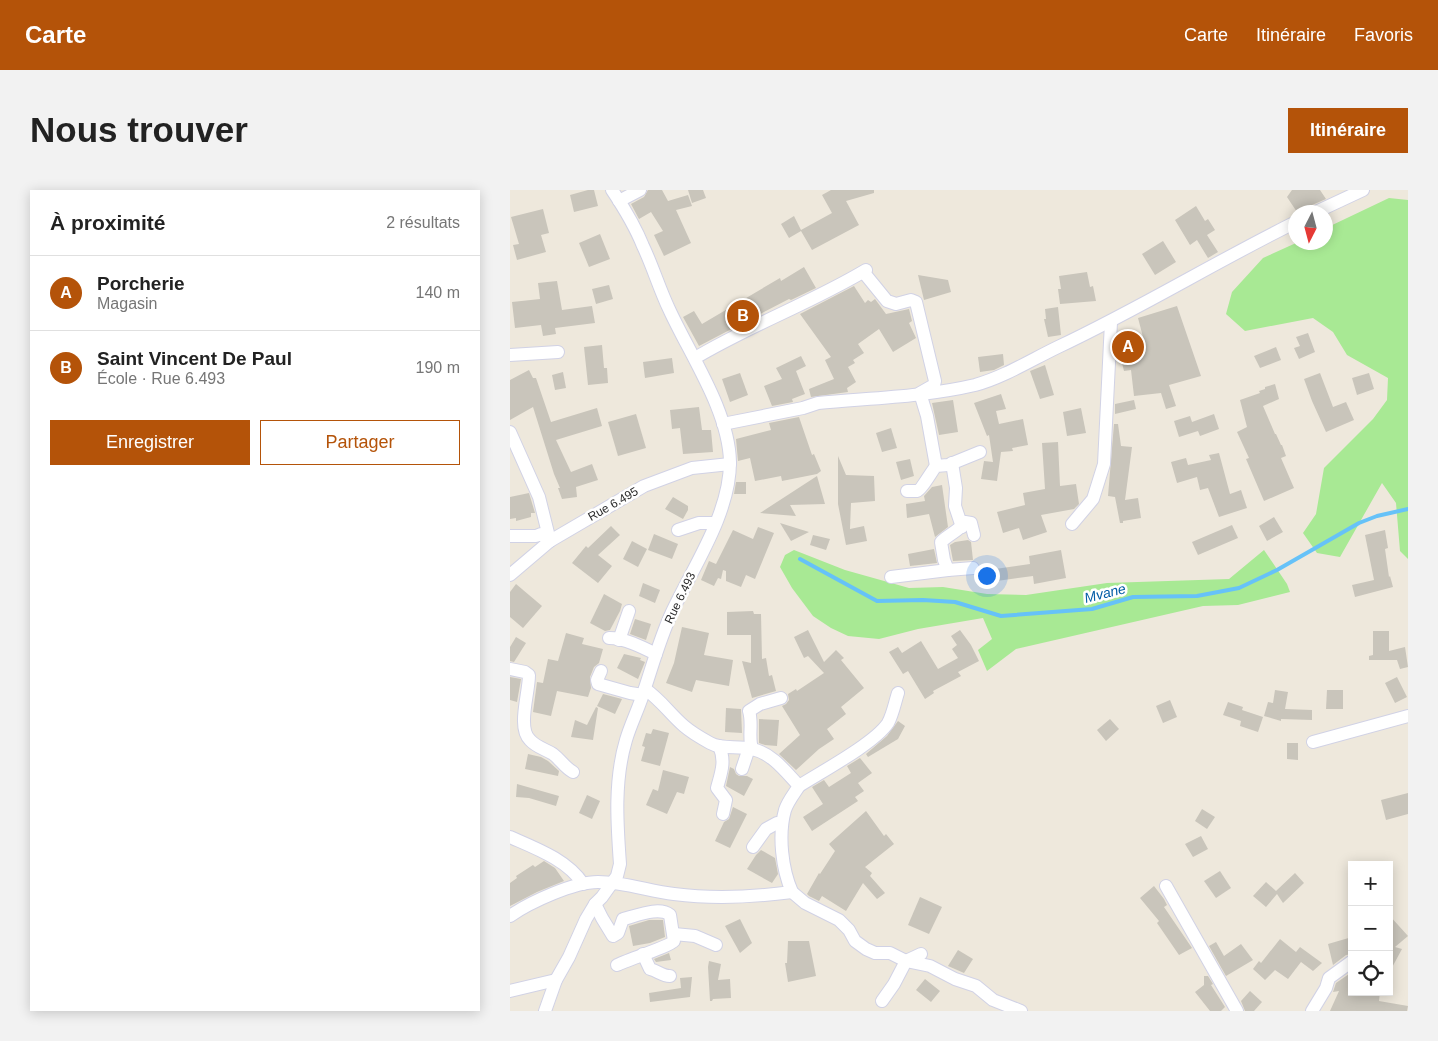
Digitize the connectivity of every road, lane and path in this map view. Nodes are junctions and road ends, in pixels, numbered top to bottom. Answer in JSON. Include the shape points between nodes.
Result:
{"nodes":[{"id":1,"x":640,"y":190,"type":"edge"},
{"id":2,"x":1363,"y":190,"type":"edge"},
{"id":3,"x":616,"y":196,"type":"edge"},
{"id":4,"x":1331,"y":205,"type":"edge"},
{"id":5,"x":1288,"y":226,"type":"edge"},
{"id":6,"x":1111,"y":322,"type":"junction"},
{"id":7,"x":558,"y":352,"type":"dead end"},
{"id":8,"x":510,"y":355,"type":"edge"},
{"id":9,"x":695,"y":358,"type":"junction"},
{"id":10,"x":920,"y":393,"type":"junction"},
{"id":11,"x":722,"y":424,"type":"junction"},
{"id":12,"x":510,"y":432,"type":"edge"},
{"id":13,"x":980,"y":452,"type":"dead end"},
{"id":14,"x":952,"y":463,"type":"junction"},
{"id":15,"x":730,"y":464,"type":"junction"},
{"id":16,"x":936,"y":466,"type":"junction"},
{"id":17,"x":907,"y":490,"type":"dead end"},
{"id":18,"x":715,"y":523,"type":"junction"},
{"id":19,"x":1072,"y":524,"type":"dead end"},
{"id":20,"x":962,"y":527,"type":"junction"},
{"id":21,"x":678,"y":530,"type":"dead end"},
{"id":22,"x":974,"y":535,"type":"dead end"},
{"id":23,"x":510,"y":536,"type":"edge"},
{"id":24,"x":550,"y":541,"type":"junction"},
{"id":25,"x":973,"y":568,"type":"dead end"},
{"id":26,"x":948,"y":570,"type":"junction"},
{"id":27,"x":510,"y":575,"type":"edge"},
{"id":28,"x":891,"y":577,"type":"dead end"},
{"id":29,"x":628,"y":611,"type":"dead end"},
{"id":30,"x":656,"y":654,"type":"junction"},
{"id":31,"x":510,"y":669,"type":"edge"},
{"id":32,"x":601,"y":671,"type":"dead end"},
{"id":33,"x":644,"y":692,"type":"junction"},
{"id":34,"x":898,"y":693,"type":"dead end"},
{"id":35,"x":781,"y":698,"type":"dead end"},
{"id":36,"x":1408,"y":716,"type":"edge"},
{"id":37,"x":1313,"y":742,"type":"dead end"},
{"id":38,"x":719,"y":746,"type":"junction"},
{"id":39,"x":750,"y":748,"type":"junction"},
{"id":40,"x":742,"y":770,"type":"dead end"},
{"id":41,"x":573,"y":772,"type":"dead end"},
{"id":42,"x":799,"y":786,"type":"junction"},
{"id":43,"x":723,"y":814,"type":"dead end"},
{"id":44,"x":782,"y":824,"type":"junction"},
{"id":45,"x":510,"y":837,"type":"edge"},
{"id":46,"x":753,"y":847,"type":"dead end"},
{"id":47,"x":583,"y":884,"type":"junction"},
{"id":48,"x":613,"y":884,"type":"junction"},
{"id":49,"x":1166,"y":886,"type":"dead end"},
{"id":50,"x":792,"y":892,"type":"junction"},
{"id":51,"x":595,"y":904,"type":"junction"},
{"id":52,"x":510,"y":916,"type":"edge"},
{"id":53,"x":674,"y":934,"type":"junction"},
{"id":54,"x":716,"y":945,"type":"dead end"},
{"id":55,"x":643,"y":954,"type":"junction"},
{"id":56,"x":920,"y":954,"type":"dead end"},
{"id":57,"x":906,"y":960,"type":"junction"},
{"id":58,"x":1348,"y":964,"type":"edge"},
{"id":59,"x":617,"y":965,"type":"dead end"},
{"id":60,"x":670,"y":976,"type":"dead end"},
{"id":61,"x":556,"y":980,"type":"junction"},
{"id":62,"x":510,"y":991,"type":"edge"},
{"id":63,"x":882,"y":1001,"type":"dead end"},
{"id":64,"x":545,"y":1011,"type":"edge"},
{"id":65,"x":1021,"y":1011,"type":"edge"},
{"id":66,"x":1237,"y":1011,"type":"edge"},
{"id":67,"x":1312,"y":1011,"type":"edge"}],
"edges":[{"from":1,"to":3,"type":"street"},
{"from":2,"to":4,"type":"street"},
{"from":3,"to":9,"type":"street","name":"Rue 6.493","via":[[644,246],[682,338]]},
{"from":5,"to":6,"type":"street"},
{"from":6,"to":10,"type":"street","via":[[1005,379]]},
{"from":6,"to":19,"type":"street","via":[[1104,464],[1093,499]]},
{"from":7,"to":8,"type":"street"},
{"from":9,"to":10,"type":"street","via":[[866,270],[865,274],[887,301],[896,304],[910,300],[916,302],[936,383]]},
{"from":9,"to":11,"type":"street","name":"Rue 6.493"},
{"from":10,"to":11,"type":"street","via":[[818,403]]},
{"from":10,"to":16,"type":"street"},
{"from":11,"to":15,"type":"street","name":"Rue 6.493","via":[[729,446]]},
{"from":12,"to":24,"type":"street","via":[[539,497]]},
{"from":13,"to":14,"type":"street"},
{"from":14,"to":16,"type":"street"},
{"from":14,"to":20,"type":"street","via":[[956,506]]},
{"from":15,"to":18,"type":"street","name":"Rue 6.493","via":[[720,516]]},
{"from":15,"to":24,"type":"street","name":"Rue 6.495","via":[[692,468],[656,481]]},
{"from":16,"to":17,"type":"street","via":[[918,491]]},
{"from":18,"to":21,"type":"street","via":[[699,523]]},
{"from":18,"to":30,"type":"street","name":"Rue 6.493","via":[[672,612]]},
{"from":20,"to":22,"type":"street","via":[[965,522],[971,522]]},
{"from":20,"to":26,"type":"street","via":[[941,542]]},
{"from":23,"to":24,"type":"street","via":[[541,534]]},
{"from":24,"to":27,"type":"street","name":"Rue 6.495"},
{"from":25,"to":26,"type":"street"},
{"from":26,"to":28,"type":"street"},
{"from":29,"to":30,"type":"street","via":[[614,639]]},
{"from":30,"to":33,"type":"street","name":"Rue 6.493"},
{"from":31,"to":41,"type":"street","via":[[529,675],[524,717],[524,732],[528,739]]},
{"from":32,"to":33,"type":"street","via":[[596,680],[598,684],[630,693]]},
{"from":33,"to":38,"type":"street","via":[[658,698],[682,725]]},
{"from":33,"to":48,"type":"street","name":"Rue 6.493","via":[[625,742],[618,785],[620,864]]},
{"from":34,"to":42,"type":"street","via":[[883,729]]},
{"from":35,"to":39,"type":"street","via":[[749,711],[752,720]]},
{"from":36,"to":37,"type":"street"},
{"from":38,"to":39,"type":"street"},
{"from":38,"to":43,"type":"street","via":[[724,762],[717,788],[726,800]]},
{"from":39,"to":40,"type":"street"},
{"from":39,"to":42,"type":"street","via":[[769,756]]},
{"from":42,"to":44,"type":"street","via":[[790,798]]},
{"from":44,"to":46,"type":"street","via":[[777,822],[766,830]]},
{"from":44,"to":50,"type":"street","via":[[786,878]]},
{"from":45,"to":47,"type":"street","via":[[548,855]]},
{"from":47,"to":48,"type":"street"},
{"from":47,"to":52,"type":"street","via":[[557,892]]},
{"from":48,"to":50,"type":"street","via":[[675,894],[727,896]]},
{"from":48,"to":51,"type":"street","name":"Rue 6.493"},
{"from":49,"to":66,"type":"street"},
{"from":50,"to":57,"type":"street","via":[[804,903],[839,920],[855,941],[866,949],[890,953]]},
{"from":51,"to":53,"type":"street","via":[[613,936],[618,933],[623,919],[656,912],[670,915]]},
{"from":51,"to":61,"type":"street","name":"Rue 6.493"},
{"from":53,"to":54,"type":"street","via":[[695,936]]},
{"from":53,"to":55,"type":"street","via":[[670,945]]},
{"from":55,"to":59,"type":"street"},
{"from":55,"to":60,"type":"street","via":[[650,969]]},
{"from":56,"to":57,"type":"street"},
{"from":57,"to":63,"type":"street"},
{"from":57,"to":65,"type":"street","via":[[930,966],[976,986],[993,1000]]},
{"from":58,"to":67,"type":"street","via":[[1329,978]]},
{"from":61,"to":62,"type":"street"},
{"from":61,"to":64,"type":"street","name":"Rue 6.493"}]}
